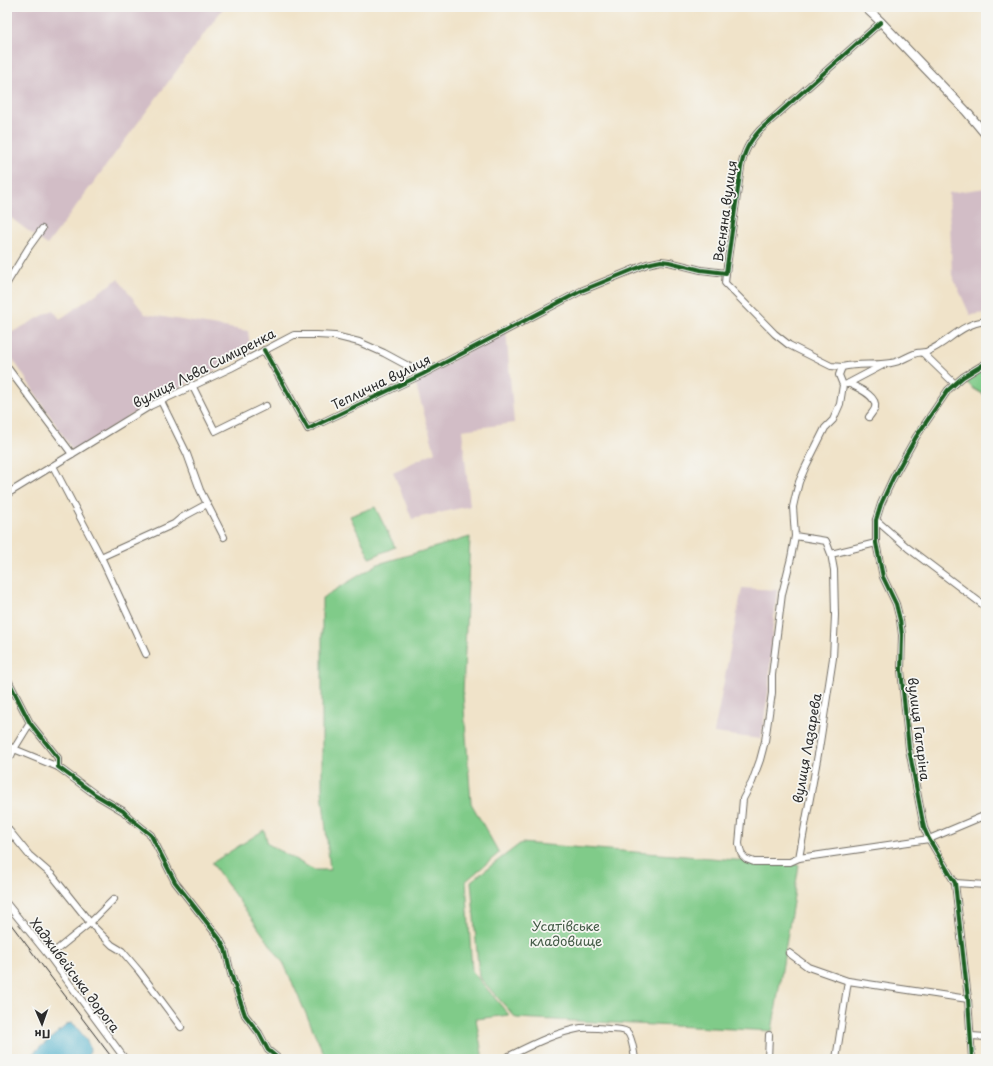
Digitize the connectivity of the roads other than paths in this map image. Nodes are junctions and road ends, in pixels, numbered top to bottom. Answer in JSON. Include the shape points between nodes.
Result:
{"nodes":[{"id":1,"x":865,"y":7,"type":"edge"},
{"id":2,"x":881,"y":22,"type":"junction"},
{"id":3,"x":986,"y":135,"type":"edge"},
{"id":4,"x":42,"y":229,"type":"dead end"},
{"id":5,"x":726,"y":273,"type":"junction"},
{"id":6,"x":7,"y":283,"type":"edge"},
{"id":7,"x":986,"y":321,"type":"edge"},
{"id":8,"x":264,"y":350,"type":"junction"},
{"id":9,"x":463,"y":353,"type":"joint"},
{"id":10,"x":923,"y":353,"type":"junction"},
{"id":11,"x":986,"y":363,"type":"edge"},
{"id":12,"x":885,"y":364,"type":"junction"},
{"id":13,"x":831,"y":366,"type":"junction"},
{"id":14,"x":7,"y":367,"type":"edge"},
{"id":15,"x":842,"y":367,"type":"junction"},
{"id":16,"x":423,"y":374,"type":"junction"},
{"id":17,"x":839,"y":375,"type":"junction"},
{"id":18,"x":850,"y":384,"type":"junction"},
{"id":19,"x":955,"y":384,"type":"junction"},
{"id":20,"x":192,"y":385,"type":"junction"},
{"id":21,"x":843,"y":385,"type":"junction"},
{"id":22,"x":161,"y":401,"type":"junction"},
{"id":23,"x":266,"y":406,"type":"dead end"},
{"id":24,"x":869,"y":417,"type":"dead end"},
{"id":25,"x":72,"y":454,"type":"junction"},
{"id":26,"x":53,"y":466,"type":"junction"},
{"id":27,"x":7,"y":494,"type":"edge"},
{"id":28,"x":207,"y":504,"type":"junction"},
{"id":29,"x":876,"y":520,"type":"junction"},
{"id":30,"x":795,"y":536,"type":"junction"},
{"id":31,"x":224,"y":537,"type":"dead end"},
{"id":32,"x":876,"y":543,"type":"junction"},
{"id":33,"x":831,"y":554,"type":"junction"},
{"id":34,"x":101,"y":558,"type":"junction"},
{"id":35,"x":986,"y":608,"type":"edge"},
{"id":36,"x":146,"y":654,"type":"dead end"},
{"id":37,"x":7,"y":678,"type":"edge"},
{"id":38,"x":30,"y":723,"type":"junction"},
{"id":39,"x":7,"y":744,"type":"edge"},
{"id":40,"x":14,"y":749,"type":"junction"},
{"id":41,"x":7,"y":756,"type":"edge"},
{"id":42,"x":58,"y":767,"type":"junction"},
{"id":43,"x":986,"y":814,"type":"edge"},
{"id":44,"x":7,"y":828,"type":"edge"},
{"id":45,"x":929,"y":839,"type":"junction"},
{"id":46,"x":799,"y":858,"type":"junction"},
{"id":47,"x":955,"y":883,"type":"junction"},
{"id":48,"x":986,"y":885,"type":"edge"},
{"id":49,"x":114,"y":899,"type":"dead end"},
{"id":50,"x":7,"y":904,"type":"edge"},
{"id":51,"x":91,"y":922,"type":"junction"},
{"id":52,"x":789,"y":953,"type":"dead end"},
{"id":53,"x":48,"y":956,"type":"junction"},
{"id":54,"x":848,"y":981,"type":"junction"},
{"id":55,"x":968,"y":999,"type":"junction"},
{"id":56,"x":181,"y":1027,"type":"dead end"},
{"id":57,"x":769,"y":1035,"type":"dead end"},
{"id":58,"x":971,"y":1036,"type":"junction"},
{"id":59,"x":986,"y":1037,"type":"edge"},
{"id":60,"x":125,"y":1059,"type":"edge"},
{"id":61,"x":279,"y":1059,"type":"edge"},
{"id":62,"x":503,"y":1059,"type":"edge"},
{"id":63,"x":635,"y":1059,"type":"edge"},
{"id":64,"x":768,"y":1059,"type":"edge"},
{"id":65,"x":836,"y":1059,"type":"edge"},
{"id":66,"x":972,"y":1059,"type":"edge"}],
"edges":[{"from":1,"to":2,"type":"main road"},
{"from":2,"to":3,"type":"main road"},
{"from":2,"to":5,"type":"street","name":"Весняна вулиця","via":[[760,130],[748,145],[743,156]]},
{"from":4,"to":6,"type":"street"},
{"from":5,"to":9,"type":"street","name":"Весняна вулиця","via":[[661,261],[647,264],[570,296]]},
{"from":5,"to":13,"type":"street","via":[[725,283],[775,334],[789,345]]},
{"from":7,"to":10,"type":"street","via":[[968,325]]},
{"from":8,"to":16,"type":"street","name":"вулиця Льва Симиренка","via":[[294,335],[335,336],[359,342]]},
{"from":8,"to":16,"type":"street","name":"Теплична вулиця","via":[[308,429]]},
{"from":8,"to":20,"type":"street","name":"вулиця Льва Симиренка"},
{"from":9,"to":16,"type":"street","name":"Теплична вулиця"},
{"from":10,"to":12,"type":"street"},
{"from":10,"to":19,"type":"street"},
{"from":11,"to":19,"type":"street","name":"вулиця Гагаріна"},
{"from":12,"to":15,"type":"street"},
{"from":12,"to":18,"type":"street"},
{"from":13,"to":15,"type":"street"},
{"from":13,"to":17,"type":"street"},
{"from":14,"to":25,"type":"street"},
{"from":15,"to":17,"type":"street"},
{"from":17,"to":21,"type":"street"},
{"from":18,"to":21,"type":"street"},
{"from":18,"to":24,"type":"street","via":[[869,395],[874,401],[874,409]]},
{"from":19,"to":29,"type":"street","name":"вулиця Гагаріна","via":[[948,390],[916,437],[893,478]]},
{"from":20,"to":22,"type":"street","name":"вулиця Льва Симиренка"},
{"from":20,"to":23,"type":"street","via":[[215,431]]},
{"from":21,"to":30,"type":"street","via":[[836,413],[825,428],[799,482],[793,507]]},
{"from":22,"to":25,"type":"street","name":"вулиця Льва Симиренка"},
{"from":22,"to":28,"type":"street","via":[[187,454]]},
{"from":25,"to":26,"type":"street","name":"вулиця Льва Симиренка"},
{"from":26,"to":27,"type":"street","name":"вулиця Льва Симиренка"},
{"from":26,"to":34,"type":"street"},
{"from":28,"to":31,"type":"street"},
{"from":28,"to":34,"type":"street","via":[[174,524]]},
{"from":29,"to":32,"type":"street","name":"вулиця Гагаріна"},
{"from":29,"to":35,"type":"street"},
{"from":30,"to":33,"type":"street","via":[[826,542]]},
{"from":30,"to":46,"type":"street","via":[[782,594],[765,741],[752,782],[743,799],[739,844],[743,856],[754,862],[790,862]]},
{"from":32,"to":33,"type":"street"},
{"from":32,"to":45,"type":"street","name":"вулиця Гагаріна","via":[[883,577],[896,604],[900,620],[901,670],[909,749],[924,828]]},
{"from":33,"to":46,"type":"street","name":"вулиця Лазарева","via":[[835,615],[833,658]]},
{"from":34,"to":36,"type":"street"},
{"from":37,"to":38,"type":"street"},
{"from":38,"to":40,"type":"street"},
{"from":38,"to":42,"type":"street","via":[[58,758]]},
{"from":39,"to":40,"type":"street"},
{"from":40,"to":41,"type":"street","via":[[11,756]]},
{"from":40,"to":42,"type":"street"},
{"from":42,"to":61,"type":"street","via":[[123,811],[151,834],[175,882],[225,948],[246,1015],[268,1050]]},
{"from":43,"to":45,"type":"street"},
{"from":44,"to":51,"type":"street","via":[[29,855],[52,875]]},
{"from":45,"to":46,"type":"street"},
{"from":45,"to":47,"type":"street","name":"вулиця Гагаріна"},
{"from":47,"to":48,"type":"street"},
{"from":47,"to":55,"type":"street","name":"вулиця Гагаріна"},
{"from":49,"to":51,"type":"street"},
{"from":50,"to":53,"type":"street","name":"Хаджибейська дорога"},
{"from":51,"to":53,"type":"street"},
{"from":51,"to":56,"type":"street","via":[[112,945],[122,951]]},
{"from":52,"to":54,"type":"street","via":[[808,968]]},
{"from":53,"to":60,"type":"street","name":"Хаджибейська дорога"},
{"from":54,"to":55,"type":"street"},
{"from":54,"to":65,"type":"street"},
{"from":55,"to":58,"type":"street","name":"вулиця Гагаріна"},
{"from":57,"to":64,"type":"street"},
{"from":58,"to":59,"type":"street"},
{"from":58,"to":66,"type":"street","name":"вулиця Гагаріна"},
{"from":62,"to":63,"type":"street","via":[[532,1044],[583,1028],[627,1032]]}]}
